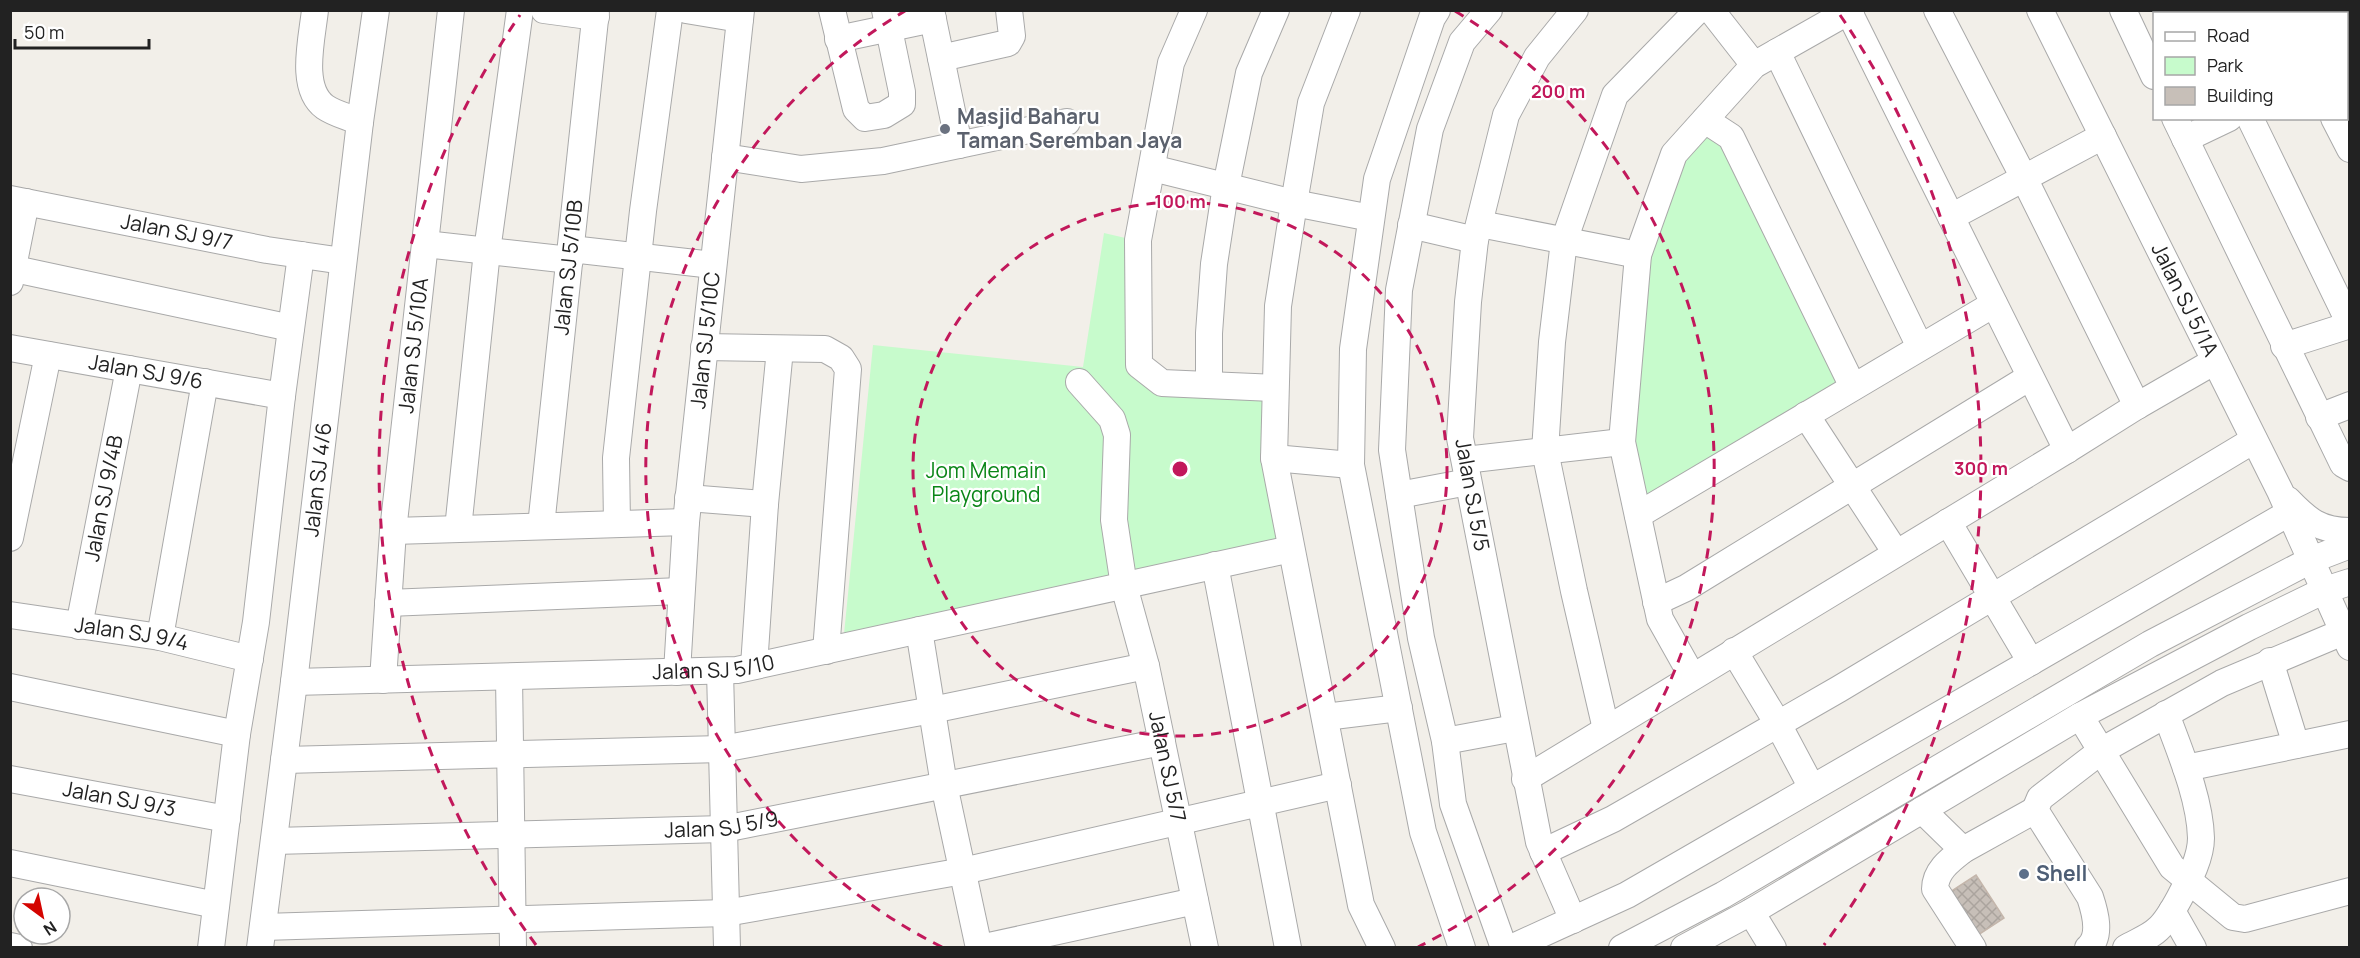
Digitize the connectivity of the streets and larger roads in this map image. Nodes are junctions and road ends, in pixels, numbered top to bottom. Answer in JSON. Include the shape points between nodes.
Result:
{"nodes":[{"id":1,"x":315,"y":10,"type":"edge"},
{"id":2,"x":376,"y":10,"type":"edge"},
{"id":3,"x":451,"y":10,"type":"edge"},
{"id":4,"x":520,"y":10,"type":"edge"},
{"id":5,"x":544,"y":10,"type":"edge"},
{"id":6,"x":670,"y":10,"type":"edge"},
{"id":7,"x":686,"y":10,"type":"edge"},
{"id":8,"x":832,"y":10,"type":"edge"},
{"id":9,"x":1009,"y":10,"type":"edge"},
{"id":10,"x":1194,"y":10,"type":"edge"},
{"id":11,"x":1276,"y":10,"type":"edge"},
{"id":12,"x":1347,"y":10,"type":"edge"},
{"id":13,"x":1437,"y":10,"type":"edge"},
{"id":14,"x":1489,"y":10,"type":"edge"},
{"id":15,"x":1575,"y":10,"type":"edge"},
{"id":16,"x":1698,"y":10,"type":"edge"},
{"id":17,"x":1711,"y":10,"type":"edge"},
{"id":18,"x":1937,"y":10,"type":"edge"},
{"id":19,"x":2040,"y":10,"type":"edge"},
{"id":20,"x":2123,"y":10,"type":"edge"},
{"id":21,"x":1850,"y":11,"type":"edge"},
{"id":22,"x":596,"y":14,"type":"edge"},
{"id":23,"x":741,"y":15,"type":"edge"},
{"id":24,"x":932,"y":15,"type":"edge"},
{"id":25,"x":887,"y":20,"type":"edge"},
{"id":26,"x":838,"y":39,"type":"junction"},
{"id":27,"x":1777,"y":52,"type":"junction"},
{"id":28,"x":941,"y":58,"type":"junction"},
{"id":29,"x":1754,"y":65,"type":"junction"},
{"id":30,"x":2153,"y":74,"type":"edge"},
{"id":31,"x":1705,"y":120,"type":"junction"},
{"id":32,"x":2220,"y":120,"type":"edge"},
{"id":33,"x":2251,"y":120,"type":"edge"},
{"id":34,"x":2335,"y":120,"type":"edge"},
{"id":35,"x":360,"y":122,"type":"junction"},
{"id":36,"x":1067,"y":122,"type":"dead end"},
{"id":37,"x":2180,"y":129,"type":"edge"},
{"id":38,"x":2103,"y":136,"type":"junction"},
{"id":39,"x":959,"y":145,"type":"junction"},
{"id":40,"x":2349,"y":149,"type":"edge"},
{"id":41,"x":725,"y":157,"type":"junction"},
{"id":42,"x":1152,"y":168,"type":"junction"},
{"id":43,"x":2024,"y":178,"type":"junction"},
{"id":44,"x":1226,"y":186,"type":"junction"},
{"id":45,"x":18,"y":201,"type":"edge"},
{"id":46,"x":1294,"y":203,"type":"junction"},
{"id":47,"x":1951,"y":217,"type":"junction"},
{"id":48,"x":1371,"y":218,"type":"junction"},
{"id":49,"x":1411,"y":225,"type":"junction"},
{"id":50,"x":1478,"y":232,"type":"junction"},
{"id":51,"x":1564,"y":241,"type":"junction"},
{"id":52,"x":425,"y":244,"type":"junction"},
{"id":53,"x":488,"y":251,"type":"junction"},
{"id":54,"x":301,"y":255,"type":"junction"},
{"id":55,"x":570,"y":255,"type":"junction"},
{"id":56,"x":1638,"y":255,"type":"junction"},
{"id":57,"x":639,"y":257,"type":"junction"},
{"id":58,"x":343,"y":261,"type":"junction"},
{"id":59,"x":713,"y":265,"type":"junction"},
{"id":60,"x":11,"y":273,"type":"edge"},
{"id":61,"x":1994,"y":304,"type":"junction"},
{"id":62,"x":2349,"y":324,"type":"edge"},
{"id":63,"x":291,"y":328,"type":"junction"},
{"id":64,"x":2284,"y":346,"type":"junction"},
{"id":65,"x":704,"y":347,"type":"junction"},
{"id":66,"x":1920,"y":347,"type":"junction"},
{"id":67,"x":10,"y":348,"type":"edge"},
{"id":68,"x":780,"y":349,"type":"junction"},
{"id":69,"x":48,"y":355,"type":"junction"},
{"id":70,"x":2215,"y":361,"type":"junction"},
{"id":71,"x":129,"y":369,"type":"junction"},
{"id":72,"x":2030,"y":377,"type":"junction"},
{"id":73,"x":205,"y":382,"type":"junction"},
{"id":74,"x":1078,"y":382,"type":"dead end"},
{"id":75,"x":1209,"y":385,"type":"junction"},
{"id":76,"x":1853,"y":387,"type":"junction"},
{"id":77,"x":1275,"y":388,"type":"junction"},
{"id":78,"x":282,"y":396,"type":"junction"},
{"id":79,"x":2349,"y":405,"type":"edge"},
{"id":80,"x":2137,"y":406,"type":"junction"},
{"id":81,"x":1806,"y":415,"type":"junction"},
{"id":82,"x":2319,"y":417,"type":"junction"},
{"id":83,"x":2254,"y":440,"type":"junction"},
{"id":84,"x":1622,"y":442,"type":"junction"},
{"id":85,"x":2067,"y":450,"type":"junction"},
{"id":86,"x":1545,"y":451,"type":"junction"},
{"id":87,"x":1274,"y":458,"type":"junction"},
{"id":88,"x":1351,"y":465,"type":"junction"},
{"id":89,"x":2346,"y":466,"type":"edge"},
{"id":90,"x":1467,"y":471,"type":"junction"},
{"id":91,"x":1853,"y":486,"type":"junction"},
{"id":92,"x":1399,"y":495,"type":"junction"},
{"id":93,"x":2284,"y":502,"type":"junction"},
{"id":94,"x":765,"y":504,"type":"junction"},
{"id":95,"x":687,"y":510,"type":"junction"},
{"id":96,"x":1638,"y":515,"type":"junction"},
{"id":97,"x":1948,"y":522,"type":"junction"},
{"id":98,"x":617,"y":524,"type":"junction"},
{"id":99,"x":541,"y":526,"type":"junction"},
{"id":100,"x":458,"y":529,"type":"junction"},
{"id":101,"x":393,"y":531,"type":"junction"},
{"id":102,"x":2349,"y":531,"type":"edge"},
{"id":103,"x":10,"y":538,"type":"edge"},
{"id":104,"x":2349,"y":545,"type":"edge"},
{"id":105,"x":1292,"y":549,"type":"junction"},
{"id":106,"x":1896,"y":553,"type":"junction"},
{"id":107,"x":2311,"y":560,"type":"junction"},
{"id":108,"x":1215,"y":565,"type":"junction"},
{"id":109,"x":2349,"y":582,"type":"edge"},
{"id":110,"x":1124,"y":586,"type":"junction"},
{"id":111,"x":2325,"y":590,"type":"junction"},
{"id":112,"x":681,"y":591,"type":"junction"},
{"id":113,"x":1994,"y":596,"type":"junction"},
{"id":114,"x":1656,"y":602,"type":"junction"},
{"id":115,"x":388,"y":603,"type":"junction"},
{"id":116,"x":10,"y":615,"type":"edge"},
{"id":117,"x":79,"y":626,"type":"junction"},
{"id":118,"x":919,"y":630,"type":"junction"},
{"id":119,"x":2348,"y":635,"type":"edge"},
{"id":120,"x":160,"y":637,"type":"junction"},
{"id":121,"x":826,"y":651,"type":"junction"},
{"id":122,"x":1734,"y":651,"type":"junction"},
{"id":123,"x":250,"y":660,"type":"junction"},
{"id":124,"x":2270,"y":661,"type":"junction"},
{"id":125,"x":2031,"y":662,"type":"junction"},
{"id":126,"x":754,"y":666,"type":"junction"},
{"id":127,"x":1146,"y":666,"type":"junction"},
{"id":128,"x":720,"y":671,"type":"junction"},
{"id":129,"x":676,"y":672,"type":"junction"},
{"id":130,"x":509,"y":676,"type":"junction"},
{"id":131,"x":1692,"y":676,"type":"junction"},
{"id":132,"x":383,"y":680,"type":"junction"},
{"id":133,"x":294,"y":682,"type":"junction"},
{"id":134,"x":10,"y":687,"type":"edge"},
{"id":135,"x":1399,"y":708,"type":"junction"},
{"id":136,"x":932,"y":710,"type":"junction"},
{"id":137,"x":2166,"y":714,"type":"junction"},
{"id":138,"x":2080,"y":716,"type":"junction"},
{"id":139,"x":1324,"y":717,"type":"junction"},
{"id":140,"x":1778,"y":724,"type":"junction"},
{"id":141,"x":1515,"y":728,"type":"junction"},
{"id":142,"x":1606,"y":729,"type":"junction"},
{"id":143,"x":237,"y":734,"type":"junction"},
{"id":144,"x":2349,"y":734,"type":"edge"},
{"id":145,"x":1445,"y":741,"type":"junction"},
{"id":146,"x":1162,"y":742,"type":"junction"},
{"id":147,"x":2296,"y":745,"type":"junction"},
{"id":148,"x":722,"y":749,"type":"junction"},
{"id":149,"x":2101,"y":751,"type":"junction"},
{"id":150,"x":510,"y":753,"type":"junction"},
{"id":151,"x":284,"y":760,"type":"junction"},
{"id":152,"x":2186,"y":768,"type":"junction"},
{"id":153,"x":10,"y":778,"type":"edge"},
{"id":154,"x":1525,"y":778,"type":"junction"},
{"id":155,"x":944,"y":785,"type":"junction"},
{"id":156,"x":1338,"y":785,"type":"junction"},
{"id":157,"x":1812,"y":788,"type":"junction"},
{"id":158,"x":1261,"y":803,"type":"junction"},
{"id":159,"x":1922,"y":810,"type":"junction"},
{"id":160,"x":2035,"y":810,"type":"junction"},
{"id":161,"x":227,"y":819,"type":"junction"},
{"id":162,"x":1179,"y":821,"type":"junction"},
{"id":163,"x":724,"y":829,"type":"junction"},
{"id":164,"x":511,"y":835,"type":"junction"},
{"id":165,"x":274,"y":842,"type":"junction"},
{"id":166,"x":1962,"y":850,"type":"junction"},
{"id":167,"x":1543,"y":852,"type":"junction"},
{"id":168,"x":10,"y":863,"type":"edge"},
{"id":169,"x":963,"y":872,"type":"junction"},
{"id":170,"x":2188,"y":882,"type":"junction"},
{"id":171,"x":2349,"y":891,"type":"edge"},
{"id":172,"x":1195,"y":901,"type":"junction"},
{"id":173,"x":216,"y":905,"type":"junction"},
{"id":174,"x":2172,"y":911,"type":"junction"},
{"id":175,"x":1751,"y":912,"type":"junction"},
{"id":176,"x":726,"y":913,"type":"junction"},
{"id":177,"x":512,"y":920,"type":"junction"},
{"id":178,"x":1573,"y":920,"type":"junction"},
{"id":179,"x":262,"y":937,"type":"edge"},
{"id":180,"x":10,"y":946,"type":"edge"},
{"id":181,"x":19,"y":948,"type":"edge"},
{"id":182,"x":211,"y":948,"type":"edge"},
{"id":183,"x":513,"y":948,"type":"edge"},
{"id":184,"x":727,"y":948,"type":"edge"},
{"id":185,"x":980,"y":948,"type":"edge"},
{"id":186,"x":1205,"y":948,"type":"edge"},
{"id":187,"x":1288,"y":948,"type":"edge"},
{"id":188,"x":1382,"y":948,"type":"edge"},
{"id":189,"x":1462,"y":948,"type":"edge"},
{"id":190,"x":1504,"y":948,"type":"edge"},
{"id":191,"x":1511,"y":948,"type":"edge"},
{"id":192,"x":1622,"y":948,"type":"edge"},
{"id":193,"x":1684,"y":948,"type":"edge"},
{"id":194,"x":1773,"y":948,"type":"edge"},
{"id":195,"x":1973,"y":948,"type":"edge"},
{"id":196,"x":2088,"y":948,"type":"edge"},
{"id":197,"x":2126,"y":948,"type":"edge"},
{"id":198,"x":2193,"y":948,"type":"edge"}],
"edges":[{"from":1,"to":35,"type":"street","via":[[309,81],[315,98],[327,109]]},
{"from":2,"to":35,"type":"street","name":"Jalan SJ 4/6"},
{"from":3,"to":52,"type":"street","name":"Jalan SJ 5/10A"},
{"from":4,"to":53,"type":"street"},
{"from":5,"to":22,"type":"street"},
{"from":6,"to":57,"type":"street"},
{"from":7,"to":23,"type":"street"},
{"from":8,"to":26,"type":"street"},
{"from":9,"to":28,"type":"street","via":[[1012,36],[1008,43]]},
{"from":10,"to":42,"type":"street","via":[[1171,63]]},
{"from":11,"to":44,"type":"street","via":[[1249,73]]},
{"from":12,"to":46,"type":"street","via":[[1311,103]]},
{"from":13,"to":48,"type":"street","via":[[1377,178]]},
{"from":14,"to":49,"type":"street","via":[[1462,42],[1430,129]]},
{"from":15,"to":50,"type":"street","name":"Jalan SJ 5/5","via":[[1537,57],[1506,116]]},
{"from":16,"to":51,"type":"street","via":[[1615,95]]},
{"from":17,"to":29,"type":"street"},
{"from":18,"to":43,"type":"street"},
{"from":19,"to":38,"type":"street","name":"Jalan SJ 5/1A"},
{"from":20,"to":30,"type":"street"},
{"from":21,"to":27,"type":"street"},
{"from":21,"to":47,"type":"street"},
{"from":22,"to":55,"type":"street","name":"Jalan SJ 5/10B"},
{"from":23,"to":41,"type":"street","name":"Jalan SJ 5/10C"},
{"from":24,"to":25,"type":"street"},
{"from":24,"to":28,"type":"street"},
{"from":25,"to":26,"type":"street"},
{"from":25,"to":26,"type":"street","via":[[902,104],[884,115],[865,118],[856,109]]},
{"from":27,"to":29,"type":"street"},
{"from":27,"to":66,"type":"street"},
{"from":28,"to":39,"type":"street"},
{"from":29,"to":31,"type":"street"},
{"from":31,"to":56,"type":"street","via":[[1674,154]]},
{"from":31,"to":76,"type":"street","via":[[1731,137]]},
{"from":32,"to":37,"type":"street"},
{"from":33,"to":62,"type":"street"},
{"from":34,"to":40,"type":"street"},
{"from":35,"to":58,"type":"street","name":"Jalan SJ 4/6"},
{"from":36,"to":39,"type":"street"},
{"from":37,"to":64,"type":"street"},
{"from":38,"to":43,"type":"street"},
{"from":38,"to":70,"type":"street","name":"Jalan SJ 5/1A"},
{"from":39,"to":41,"type":"street","via":[[883,161],[801,169]]},
{"from":41,"to":59,"type":"street","name":"Jalan SJ 5/10C"},
{"from":42,"to":44,"type":"street"},
{"from":42,"to":75,"type":"street","via":[[1138,240],[1139,365],[1162,383]]},
{"from":43,"to":47,"type":"street"},
{"from":43,"to":80,"type":"street"},
{"from":44,"to":46,"type":"street"},
{"from":44,"to":75,"type":"street","via":[[1214,264]]},
{"from":45,"to":54,"type":"street","name":"Jalan SJ 9/7"},
{"from":45,"to":60,"type":"street"},
{"from":46,"to":48,"type":"street"},
{"from":46,"to":77,"type":"street","via":[[1278,306]]},
{"from":47,"to":61,"type":"street"},
{"from":48,"to":88,"type":"street","via":[[1353,349]]},
{"from":49,"to":50,"type":"street"},
{"from":49,"to":92,"type":"street","via":[[1398,312],[1392,450]]},
{"from":50,"to":51,"type":"street"},
{"from":50,"to":90,"type":"street","name":"Jalan SJ 5/5","via":[[1468,302],[1460,438]]},
{"from":51,"to":56,"type":"street"},
{"from":51,"to":86,"type":"street"},
{"from":52,"to":53,"type":"street"},
{"from":52,"to":101,"type":"street","name":"Jalan SJ 5/10A"},
{"from":53,"to":55,"type":"street"},
{"from":53,"to":100,"type":"street"},
{"from":54,"to":58,"type":"street","name":"Jalan SJ 9/7"},
{"from":54,"to":63,"type":"street"},
{"from":55,"to":57,"type":"street"},
{"from":55,"to":99,"type":"street","name":"Jalan SJ 5/10B"},
{"from":56,"to":84,"type":"street"},
{"from":57,"to":59,"type":"street"},
{"from":57,"to":98,"type":"street","via":[[616,458]]},
{"from":58,"to":133,"type":"street","name":"Jalan SJ 4/6"},
{"from":59,"to":65,"type":"street","name":"Jalan SJ 5/10C"},
{"from":60,"to":63,"type":"street"},
{"from":61,"to":66,"type":"street"},
{"from":61,"to":72,"type":"street"},
{"from":62,"to":64,"type":"street"},
{"from":63,"to":78,"type":"street"},
{"from":64,"to":82,"type":"street"},
{"from":65,"to":68,"type":"street"},
{"from":65,"to":95,"type":"street","name":"Jalan SJ 5/10C"},
{"from":66,"to":76,"type":"street"},
{"from":67,"to":69,"type":"street","name":"Jalan SJ 9/6"},
{"from":68,"to":94,"type":"street"},
{"from":68,"to":121,"type":"street","via":[[825,349],[849,369]]},
{"from":69,"to":71,"type":"street","name":"Jalan SJ 9/6"},
{"from":69,"to":103,"type":"street"},
{"from":70,"to":80,"type":"street"},
{"from":70,"to":83,"type":"street","name":"Jalan SJ 5/1A"},
{"from":71,"to":73,"type":"street","name":"Jalan SJ 9/6"},
{"from":71,"to":117,"type":"street","name":"Jalan SJ 9/4B"},
{"from":72,"to":85,"type":"street"},
{"from":72,"to":91,"type":"street"},
{"from":73,"to":78,"type":"street","name":"Jalan SJ 9/6"},
{"from":73,"to":120,"type":"street"},
{"from":74,"to":110,"type":"street","name":"Jalan SJ 5/7","via":[[1112,419],[1118,435],[1114,520]]},
{"from":75,"to":77,"type":"street"},
{"from":76,"to":81,"type":"street"},
{"from":77,"to":87,"type":"street"},
{"from":78,"to":123,"type":"street"},
{"from":79,"to":82,"type":"street"},
{"from":80,"to":85,"type":"street"},
{"from":81,"to":91,"type":"street"},
{"from":81,"to":96,"type":"street"},
{"from":82,"to":89,"type":"street"},
{"from":83,"to":93,"type":"street","name":"Jalan SJ 5/1A"},
{"from":83,"to":113,"type":"street"},
{"from":84,"to":86,"type":"street"},
{"from":84,"to":96,"type":"street"},
{"from":85,"to":97,"type":"street"},
{"from":86,"to":90,"type":"street"},
{"from":86,"to":142,"type":"street"},
{"from":87,"to":88,"type":"street"},
{"from":87,"to":105,"type":"street"},
{"from":88,"to":135,"type":"street"},
{"from":90,"to":92,"type":"street"},
{"from":90,"to":141,"type":"street","name":"Jalan SJ 5/5"},
{"from":91,"to":106,"type":"street"},
{"from":91,"to":114,"type":"street","via":[[1686,588]]},
{"from":92,"to":145,"type":"street","via":[[1421,638]]},
{"from":93,"to":102,"type":"street","via":[[2306,519],[2335,531]]},
{"from":93,"to":107,"type":"street","name":"Jalan SJ 5/1A"},
{"from":93,"to":125,"type":"street"},
{"from":94,"to":95,"type":"street"},
{"from":94,"to":126,"type":"street"},
{"from":95,"to":98,"type":"street"},
{"from":95,"to":112,"type":"street","name":"Jalan SJ 5/10C"},
{"from":96,"to":114,"type":"street"},
{"from":97,"to":106,"type":"street"},
{"from":97,"to":113,"type":"street"},
{"from":98,"to":99,"type":"street"},
{"from":99,"to":100,"type":"street"},
{"from":100,"to":101,"type":"street"},
{"from":101,"to":115,"type":"street","name":"Jalan SJ 5/10A"},
{"from":104,"to":107,"type":"street"},
{"from":105,"to":108,"type":"street","name":"Jalan SJ 5/10"},
{"from":105,"to":139,"type":"street"},
{"from":106,"to":122,"type":"street"},
{"from":107,"to":111,"type":"street","name":"Jalan SJ 5/1A"},
{"from":107,"to":192,"type":"street","via":[[2150,644],[1723,895]]},
{"from":108,"to":110,"type":"street","name":"Jalan SJ 5/10"},
{"from":108,"to":158,"type":"street"},
{"from":109,"to":111,"type":"street"},
{"from":110,"to":118,"type":"street","name":"Jalan SJ 5/10"},
{"from":110,"to":127,"type":"street","name":"Jalan SJ 5/7"},
{"from":111,"to":119,"type":"street","name":"Jalan SJ 5/1A"},
{"from":111,"to":138,"type":"street"},
{"from":112,"to":115,"type":"street"},
{"from":112,"to":129,"type":"street","name":"Jalan SJ 5/10C"},
{"from":113,"to":125,"type":"street"},
{"from":113,"to":140,"type":"street"},
{"from":114,"to":131,"type":"street","via":[[1660,619]]},
{"from":115,"to":132,"type":"street","name":"Jalan SJ 5/10A"},
{"from":116,"to":117,"type":"street","name":"Jalan SJ 9/4"},
{"from":117,"to":120,"type":"street","name":"Jalan SJ 9/4"},
{"from":118,"to":121,"type":"street","name":"Jalan SJ 5/10"},
{"from":118,"to":136,"type":"street"},
{"from":119,"to":124,"type":"street"},
{"from":120,"to":123,"type":"street","name":"Jalan SJ 9/4"},
{"from":121,"to":126,"type":"street","name":"Jalan SJ 5/10"},
{"from":122,"to":131,"type":"street"},
{"from":122,"to":140,"type":"street"},
{"from":123,"to":143,"type":"street"},
{"from":124,"to":137,"type":"street"},
{"from":124,"to":147,"type":"street"},
{"from":125,"to":157,"type":"street"},
{"from":126,"to":128,"type":"street","name":"Jalan SJ 5/10"},
{"from":127,"to":136,"type":"street"},
{"from":127,"to":146,"type":"street","name":"Jalan SJ 5/7"},
{"from":128,"to":129,"type":"street","name":"Jalan SJ 5/10"},
{"from":128,"to":148,"type":"street"},
{"from":129,"to":130,"type":"street","name":"Jalan SJ 5/10"},
{"from":130,"to":132,"type":"street","name":"Jalan SJ 5/10"},
{"from":130,"to":150,"type":"street"},
{"from":131,"to":142,"type":"street"},
{"from":132,"to":133,"type":"street","name":"Jalan SJ 5/10"},
{"from":133,"to":151,"type":"street","name":"Jalan SJ 4/6"},
{"from":134,"to":143,"type":"street"},
{"from":135,"to":139,"type":"street"},
{"from":135,"to":189,"type":"street","via":[[1423,832]]},
{"from":136,"to":148,"type":"street"},
{"from":136,"to":155,"type":"street"},
{"from":137,"to":149,"type":"street"},
{"from":137,"to":152,"type":"street"},
{"from":138,"to":149,"type":"street"},
{"from":138,"to":159,"type":"street"},
{"from":139,"to":156,"type":"street"},
{"from":140,"to":157,"type":"street"},
{"from":140,"to":167,"type":"street","via":[[1612,819]]},
{"from":141,"to":145,"type":"street"},
{"from":141,"to":154,"type":"street","name":"Jalan SJ 5/5"},
{"from":142,"to":154,"type":"street"},
{"from":143,"to":161,"type":"street"},
{"from":144,"to":147,"type":"street"},
{"from":145,"to":190,"type":"street","via":[[1453,804]]},
{"from":146,"to":155,"type":"street","name":"Jalan SJ 5/9"},
{"from":146,"to":162,"type":"street","name":"Jalan SJ 5/7"},
{"from":147,"to":152,"type":"street"},
{"from":148,"to":150,"type":"street"},
{"from":148,"to":163,"type":"street"},
{"from":149,"to":160,"type":"street","via":[[2040,798]]},
{"from":149,"to":170,"type":"street","via":[[2172,867]]},
{"from":150,"to":151,"type":"street"},
{"from":150,"to":164,"type":"street"},
{"from":151,"to":165,"type":"street","name":"Jalan SJ 4/6"},
{"from":152,"to":170,"type":"street","via":[[2201,840]]},
{"from":153,"to":161,"type":"street","name":"Jalan SJ 9/3"},
{"from":154,"to":167,"type":"street","name":"Jalan SJ 5/5"},
{"from":155,"to":163,"type":"street","name":"Jalan SJ 5/9"},
{"from":155,"to":169,"type":"street"},
{"from":156,"to":158,"type":"street"},
{"from":156,"to":188,"type":"street","via":[[1361,905]]},
{"from":157,"to":178,"type":"street","via":[[1627,896]]},
{"from":158,"to":162,"type":"street"},
{"from":158,"to":187,"type":"street"},
{"from":159,"to":166,"type":"street"},
{"from":159,"to":175,"type":"street"},
{"from":160,"to":166,"type":"street"},
{"from":160,"to":196,"type":"street","via":[[2090,897],[2096,934]]},
{"from":161,"to":173,"type":"street"},
{"from":162,"to":169,"type":"street"},
{"from":162,"to":172,"type":"street","name":"Jalan SJ 5/7"},
{"from":163,"to":164,"type":"street","name":"Jalan SJ 5/9"},
{"from":163,"to":176,"type":"street"},
{"from":164,"to":165,"type":"street","name":"Jalan SJ 5/9"},
{"from":164,"to":177,"type":"street"},
{"from":165,"to":179,"type":"street","name":"Jalan SJ 4/6"},
{"from":166,"to":195,"type":"street","via":[[1935,879],[1935,889]]},
{"from":167,"to":178,"type":"street","name":"Jalan SJ 5/5"},
{"from":168,"to":173,"type":"street"},
{"from":169,"to":176,"type":"street"},
{"from":169,"to":185,"type":"street"},
{"from":170,"to":171,"type":"street","via":[[2233,917],[2245,919]]},
{"from":170,"to":174,"type":"street"},
{"from":172,"to":185,"type":"street"},
{"from":172,"to":186,"type":"street","name":"Jalan SJ 5/7"},
{"from":173,"to":182,"type":"street"},
{"from":174,"to":197,"type":"street","via":[[2158,930]]},
{"from":174,"to":198,"type":"street"},
{"from":175,"to":193,"type":"street"},
{"from":175,"to":194,"type":"street"},
{"from":176,"to":177,"type":"street"},
{"from":176,"to":184,"type":"street"},
{"from":177,"to":179,"type":"street"},
{"from":177,"to":183,"type":"street"},
{"from":178,"to":191,"type":"street"},
{"from":180,"to":181,"type":"street"}]}
